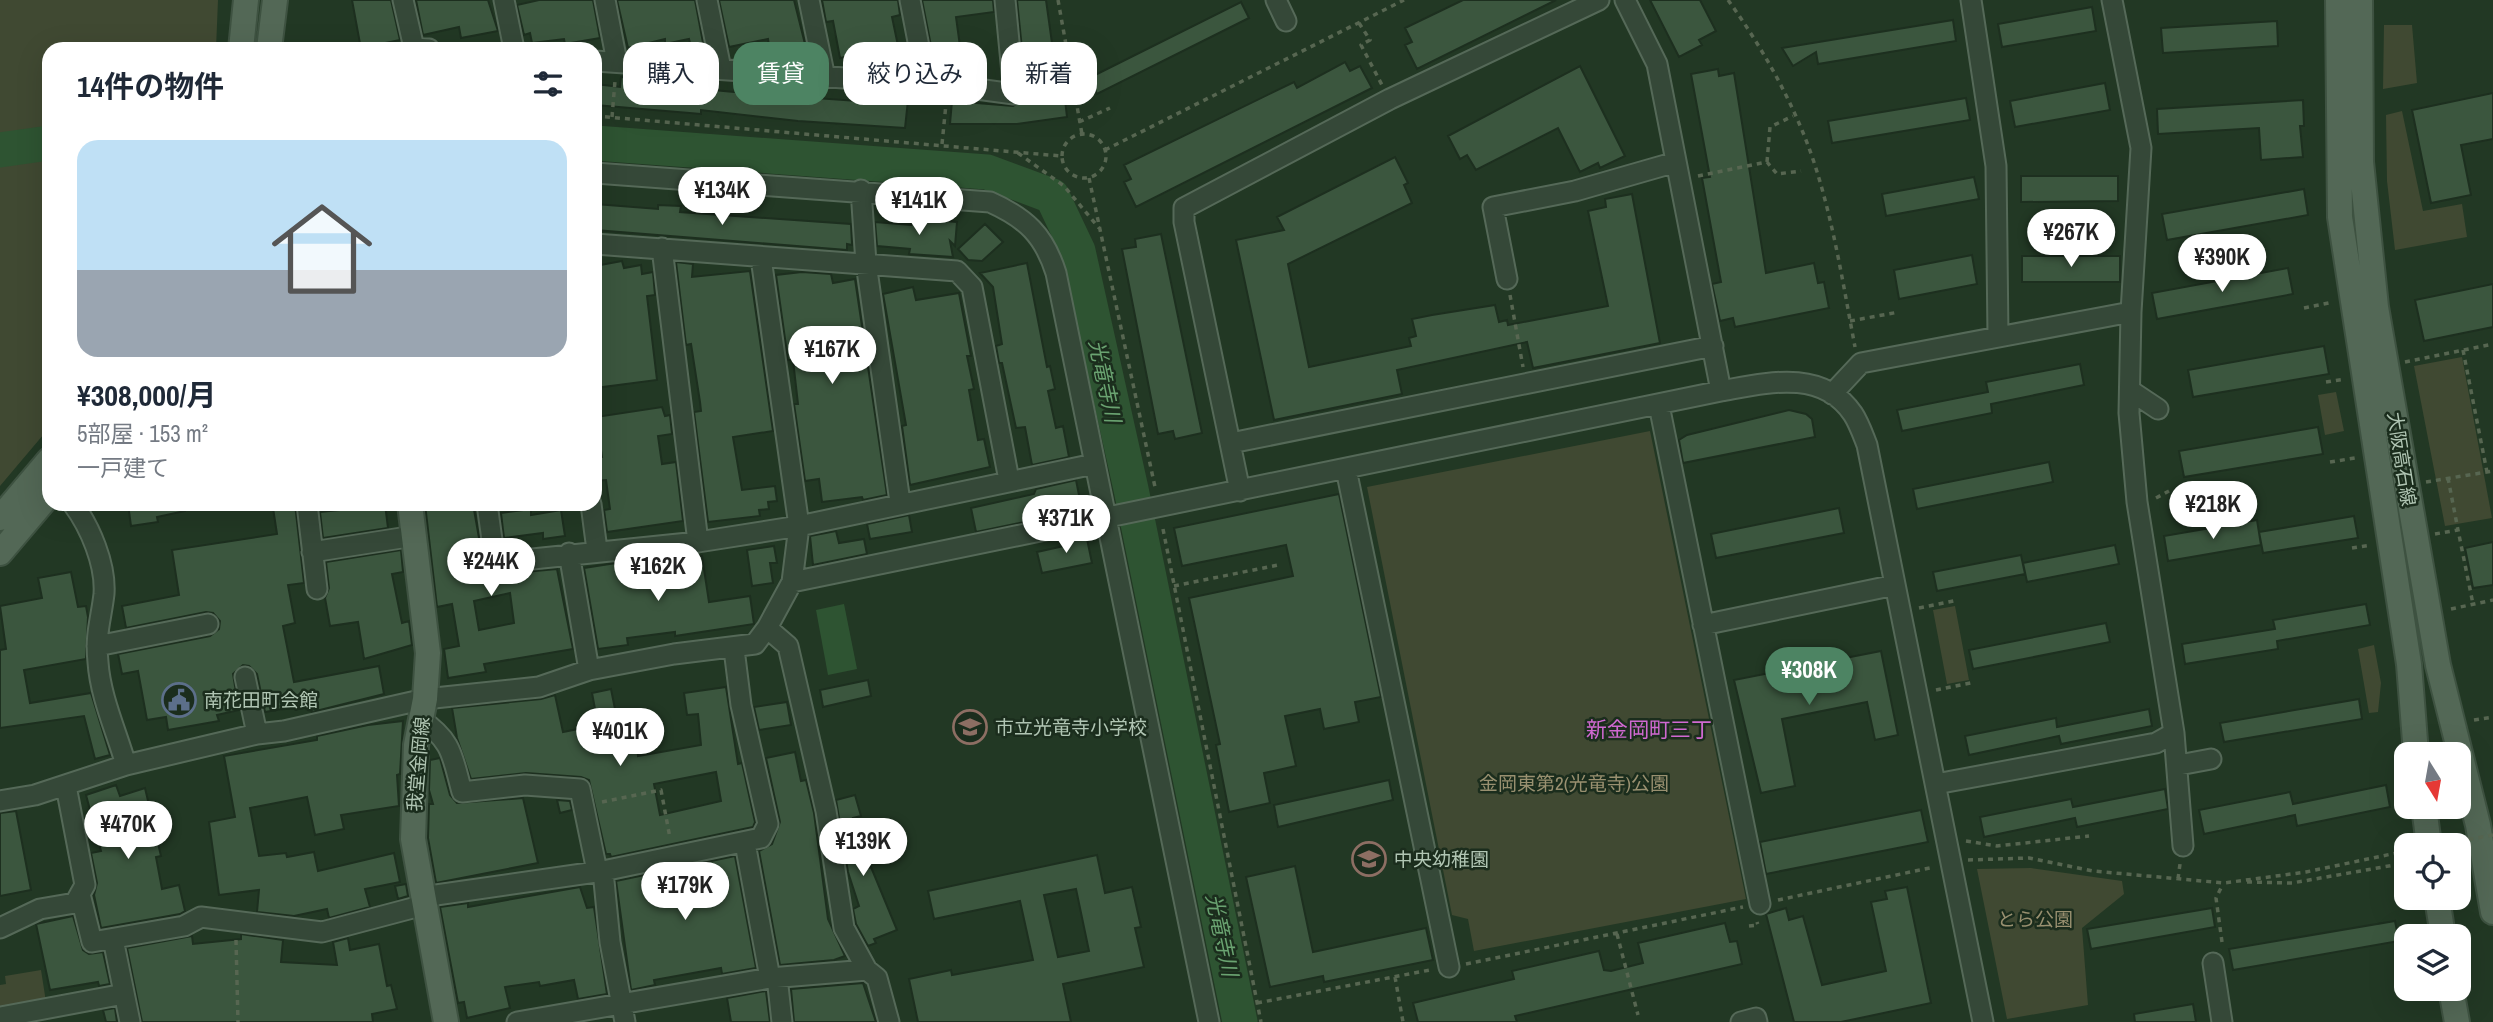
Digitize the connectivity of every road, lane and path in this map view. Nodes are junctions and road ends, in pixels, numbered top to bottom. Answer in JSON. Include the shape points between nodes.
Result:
{"nodes":[{"id":1,"x":246,"y":0,"type":"edge"},
{"id":2,"x":275,"y":0,"type":"edge"},
{"id":3,"x":403,"y":0,"type":"edge"},
{"id":4,"x":504,"y":0,"type":"edge"},
{"id":5,"x":605,"y":0,"type":"edge"},
{"id":6,"x":707,"y":0,"type":"edge"},
{"id":7,"x":809,"y":0,"type":"edge"},
{"id":8,"x":910,"y":0,"type":"edge"},
{"id":9,"x":1005,"y":0,"type":"edge"},
{"id":10,"x":1058,"y":0,"type":"edge"},
{"id":11,"x":1276,"y":0,"type":"edge"},
{"id":12,"x":1404,"y":0,"type":"edge"},
{"id":13,"x":1599,"y":0,"type":"edge"},
{"id":14,"x":1625,"y":0,"type":"edge"},
{"id":15,"x":1728,"y":0,"type":"edge"},
{"id":16,"x":1970,"y":0,"type":"edge"},
{"id":17,"x":2112,"y":0,"type":"edge"},
{"id":18,"x":2338,"y":0,"type":"edge"},
{"id":19,"x":2360,"y":0,"type":"edge"},
{"id":20,"x":1286,"y":21,"type":"dead end"},
{"id":21,"x":1359,"y":23,"type":"junction"},
{"id":22,"x":242,"y":42,"type":"edge"},
{"id":23,"x":270,"y":42,"type":"edge"},
{"id":24,"x":413,"y":42,"type":"edge"},
{"id":25,"x":513,"y":42,"type":"edge"},
{"id":26,"x":818,"y":42,"type":"edge"},
{"id":27,"x":918,"y":42,"type":"edge"},
{"id":28,"x":602,"y":61,"type":"edge"},
{"id":29,"x":617,"y":62,"type":"junction"},
{"id":30,"x":721,"y":69,"type":"junction"},
{"id":31,"x":733,"y":70,"type":"edge"},
{"id":32,"x":987,"y":90,"type":"edge"},
{"id":33,"x":1390,"y":99,"type":"junction"},
{"id":34,"x":945,"y":105,"type":"edge"},
{"id":35,"x":1110,"y":108,"type":"dead end"},
{"id":36,"x":602,"y":116,"type":"edge"},
{"id":37,"x":1793,"y":116,"type":"junction"},
{"id":38,"x":612,"y":117,"type":"junction"},
{"id":39,"x":1079,"y":122,"type":"junction"},
{"id":40,"x":1082,"y":134,"type":"junction"},
{"id":41,"x":942,"y":144,"type":"junction"},
{"id":42,"x":1105,"y":150,"type":"junction"},
{"id":43,"x":1014,"y":151,"type":"junction"},
{"id":44,"x":1061,"y":156,"type":"junction"},
{"id":45,"x":1767,"y":162,"type":"junction"},
{"id":46,"x":1678,"y":171,"type":"junction"},
{"id":47,"x":1801,"y":171,"type":"dead end"},
{"id":48,"x":602,"y":173,"type":"edge"},
{"id":49,"x":1089,"y":178,"type":"junction"},
{"id":50,"x":861,"y":190,"type":"junction"},
{"id":51,"x":1100,"y":229,"type":"junction"},
{"id":52,"x":602,"y":244,"type":"edge"},
{"id":53,"x":662,"y":248,"type":"junction"},
{"id":54,"x":761,"y":258,"type":"junction"},
{"id":55,"x":866,"y":263,"type":"junction"},
{"id":56,"x":1507,"y":279,"type":"joint"},
{"id":57,"x":2335,"y":302,"type":"dead end"},
{"id":58,"x":2304,"y":307,"type":"dead end"},
{"id":59,"x":1899,"y":312,"type":"dead end"},
{"id":60,"x":2131,"y":312,"type":"junction"},
{"id":61,"x":1850,"y":321,"type":"junction"},
{"id":62,"x":1998,"y":336,"type":"junction"},
{"id":63,"x":2493,"y":344,"type":"edge"},
{"id":64,"x":1713,"y":346,"type":"junction"},
{"id":65,"x":2463,"y":350,"type":"junction"},
{"id":66,"x":1856,"y":352,"type":"dead end"},
{"id":67,"x":2403,"y":362,"type":"dead end"},
{"id":68,"x":2347,"y":378,"type":"dead end"},
{"id":69,"x":2326,"y":382,"type":"dead end"},
{"id":70,"x":1526,"y":383,"type":"junction"},
{"id":71,"x":1721,"y":391,"type":"junction"},
{"id":72,"x":2131,"y":391,"type":"junction"},
{"id":73,"x":1832,"y":394,"type":"junction"},
{"id":74,"x":1659,"y":405,"type":"junction"},
{"id":75,"x":2158,"y":409,"type":"dead end"},
{"id":76,"x":1231,"y":443,"type":"junction"},
{"id":77,"x":2360,"y":457,"type":"dead end"},
{"id":78,"x":2330,"y":462,"type":"dead end"},
{"id":79,"x":1094,"y":464,"type":"junction"},
{"id":80,"x":42,"y":468,"type":"edge"},
{"id":81,"x":1346,"y":469,"type":"junction"},
{"id":82,"x":2493,"y":471,"type":"edge"},
{"id":83,"x":2487,"y":472,"type":"junction"},
{"id":84,"x":2448,"y":478,"type":"junction"},
{"id":85,"x":1009,"y":480,"type":"junction"},
{"id":86,"x":2423,"y":483,"type":"dead end"},
{"id":87,"x":1240,"y":491,"type":"junction"},
{"id":88,"x":1153,"y":501,"type":"junction"},
{"id":89,"x":900,"y":502,"type":"junction"},
{"id":90,"x":42,"y":503,"type":"edge"},
{"id":91,"x":78,"y":511,"type":"edge"},
{"id":92,"x":308,"y":511,"type":"edge"},
{"id":93,"x":411,"y":511,"type":"edge"},
{"id":94,"x":488,"y":511,"type":"edge"},
{"id":95,"x":592,"y":511,"type":"edge"},
{"id":96,"x":1115,"y":515,"type":"junction"},
{"id":97,"x":0,"y":518,"type":"edge"},
{"id":98,"x":799,"y":526,"type":"junction"},
{"id":99,"x":1163,"y":529,"type":"dead end"},
{"id":100,"x":2458,"y":530,"type":"junction"},
{"id":101,"x":2432,"y":535,"type":"dead end"},
{"id":102,"x":414,"y":536,"type":"junction"},
{"id":103,"x":698,"y":542,"type":"junction"},
{"id":104,"x":2373,"y":545,"type":"dead end"},
{"id":105,"x":2353,"y":548,"type":"dead end"},
{"id":106,"x":597,"y":550,"type":"junction"},
{"id":107,"x":312,"y":552,"type":"junction"},
{"id":108,"x":569,"y":553,"type":"junction"},
{"id":109,"x":0,"y":554,"type":"edge"},
{"id":110,"x":1278,"y":565,"type":"dead end"},
{"id":111,"x":792,"y":582,"type":"junction"},
{"id":112,"x":1895,"y":585,"type":"junction"},
{"id":113,"x":1174,"y":586,"type":"junction"},
{"id":114,"x":317,"y":589,"type":"dead end"},
{"id":115,"x":1958,"y":600,"type":"dead end"},
{"id":116,"x":2493,"y":600,"type":"edge"},
{"id":117,"x":2473,"y":604,"type":"junction"},
{"id":118,"x":1915,"y":608,"type":"dead end"},
{"id":119,"x":2445,"y":610,"type":"dead end"},
{"id":120,"x":208,"y":624,"type":"dead end"},
{"id":121,"x":1703,"y":625,"type":"junction"},
{"id":122,"x":767,"y":628,"type":"junction"},
{"id":123,"x":97,"y":646,"type":"junction"},
{"id":124,"x":734,"y":649,"type":"junction"},
{"id":125,"x":589,"y":670,"type":"junction"},
{"id":126,"x":245,"y":677,"type":"dead end"},
{"id":127,"x":1975,"y":682,"type":"dead end"},
{"id":128,"x":1932,"y":691,"type":"dead end"},
{"id":129,"x":423,"y":709,"type":"junction"},
{"id":130,"x":2493,"y":717,"type":"edge"},
{"id":131,"x":2471,"y":721,"type":"dead end"},
{"id":132,"x":2174,"y":733,"type":"junction"},
{"id":133,"x":257,"y":734,"type":"junction"},
{"id":134,"x":2415,"y":742,"type":"edge"},
{"id":135,"x":2211,"y":759,"type":"dead end"},
{"id":136,"x":126,"y":765,"type":"junction"},
{"id":137,"x":2179,"y":765,"type":"junction"},
{"id":138,"x":1936,"y":784,"type":"junction"},
{"id":139,"x":66,"y":786,"type":"junction"},
{"id":140,"x":0,"y":801,"type":"edge"},
{"id":141,"x":583,"y":806,"type":"junction"},
{"id":142,"x":2493,"y":835,"type":"edge"},
{"id":143,"x":2088,"y":836,"type":"dead end"},
{"id":144,"x":2471,"y":839,"type":"edge"},
{"id":145,"x":1962,"y":841,"type":"dead end"},
{"id":146,"x":745,"y":843,"type":"junction"},
{"id":147,"x":2183,"y":846,"type":"dead end"},
{"id":148,"x":2394,"y":853,"type":"edge"},
{"id":149,"x":674,"y":857,"type":"junction"},
{"id":150,"x":1966,"y":860,"type":"dead end"},
{"id":151,"x":2394,"y":865,"type":"edge"},
{"id":152,"x":1937,"y":867,"type":"dead end"},
{"id":153,"x":600,"y":871,"type":"junction"},
{"id":154,"x":2242,"y":881,"type":"junction"},
{"id":155,"x":2224,"y":883,"type":"junction"},
{"id":156,"x":80,"y":894,"type":"junction"},
{"id":157,"x":423,"y":901,"type":"junction"},
{"id":158,"x":1760,"y":904,"type":"junction"},
{"id":159,"x":2493,"y":912,"type":"edge"},
{"id":160,"x":236,"y":919,"type":"junction"},
{"id":161,"x":0,"y":928,"type":"edge"},
{"id":162,"x":1617,"y":934,"type":"junction"},
{"id":163,"x":113,"y":939,"type":"junction"},
{"id":164,"x":2222,"y":942,"type":"dead end"},
{"id":165,"x":2213,"y":963,"type":"dead end"},
{"id":166,"x":1449,"y":967,"type":"junction"},
{"id":167,"x":867,"y":970,"type":"junction"},
{"id":168,"x":1395,"y":977,"type":"junction"},
{"id":169,"x":774,"y":978,"type":"junction"},
{"id":170,"x":124,"y":994,"type":"junction"},
{"id":171,"x":2453,"y":1001,"type":"edge"},
{"id":172,"x":1257,"y":1003,"type":"junction"},
{"id":173,"x":623,"y":1012,"type":"edge"},
{"id":174,"x":1638,"y":1015,"type":"dead end"},
{"id":175,"x":1,"y":1022,"type":"edge"},
{"id":176,"x":130,"y":1022,"type":"edge"},
{"id":177,"x":238,"y":1022,"type":"edge"},
{"id":178,"x":446,"y":1022,"type":"edge"},
{"id":179,"x":517,"y":1022,"type":"edge"},
{"id":180,"x":782,"y":1022,"type":"edge"},
{"id":181,"x":890,"y":1022,"type":"edge"},
{"id":182,"x":1209,"y":1022,"type":"edge"},
{"id":183,"x":1261,"y":1022,"type":"edge"},
{"id":184,"x":1403,"y":1022,"type":"edge"},
{"id":185,"x":1741,"y":1022,"type":"edge"},
{"id":186,"x":1757,"y":1022,"type":"edge"},
{"id":187,"x":1983,"y":1022,"type":"edge"},
{"id":188,"x":2222,"y":1022,"type":"edge"},
{"id":189,"x":2457,"y":1022,"type":"edge"}],
"edges":[{"from":1,"to":22,"type":"main road"},
{"from":2,"to":23,"type":"main road"},
{"from":3,"to":24,"type":"street"},
{"from":4,"to":25,"type":"street"},
{"from":5,"to":29,"type":"street"},
{"from":6,"to":30,"type":"street"},
{"from":7,"to":26,"type":"street"},
{"from":8,"to":27,"type":"street"},
{"from":9,"to":32,"type":"street","via":[[1014,94]]},
{"from":10,"to":39,"type":"path"},
{"from":11,"to":20,"type":"street"},
{"from":12,"to":21,"type":"path"},
{"from":13,"to":33,"type":"street"},
{"from":14,"to":46,"type":"street","via":[[1657,64]]},
{"from":15,"to":37,"type":"path"},
{"from":16,"to":62,"type":"street","via":[[1996,166]]},
{"from":17,"to":60,"type":"street","via":[[2141,148]]},
{"from":18,"to":134,"type":"main road","name":"大阪高石線","via":[[2340,217],[2409,664]]},
{"from":19,"to":159,"type":"main road","name":"大阪高石線","via":[[2361,162],[2376,307],[2433,639],[2478,825]]},
{"from":21,"to":33,"type":"path","via":[[1370,40],[1361,45]]},
{"from":21,"to":42,"type":"path"},
{"from":28,"to":29,"type":"street"},
{"from":29,"to":30,"type":"street"},
{"from":29,"to":38,"type":"path"},
{"from":30,"to":31,"type":"street"},
{"from":33,"to":76,"type":"street","via":[[1184,208]]},
{"from":34,"to":41,"type":"path"},
{"from":35,"to":39,"type":"path"},
{"from":36,"to":38,"type":"path"},
{"from":37,"to":45,"type":"path","via":[[1770,127]]},
{"from":37,"to":61,"type":"path","via":[[1817,172]]},
{"from":38,"to":41,"type":"path"},
{"from":39,"to":40,"type":"path"},
{"from":40,"to":42,"type":"path","via":[[1096,138]]},
{"from":40,"to":44,"type":"path","via":[[1065,144]]},
{"from":41,"to":43,"type":"path"},
{"from":42,"to":49,"type":"path","via":[[1105,164]]},
{"from":43,"to":44,"type":"path"},
{"from":43,"to":51,"type":"path","via":[[1064,186]]},
{"from":44,"to":49,"type":"path","via":[[1070,174]]},
{"from":45,"to":46,"type":"path"},
{"from":45,"to":47,"type":"path","via":[[1777,174]]},
{"from":46,"to":56,"type":"street","via":[[1493,207]]},
{"from":46,"to":64,"type":"street"},
{"from":48,"to":50,"type":"street"},
{"from":49,"to":51,"type":"path"},
{"from":50,"to":55,"type":"street"},
{"from":50,"to":79,"type":"street","via":[[990,202],[1030,225],[1048,248],[1056,273]]},
{"from":51,"to":88,"type":"path"},
{"from":52,"to":53,"type":"street"},
{"from":53,"to":54,"type":"street"},
{"from":53,"to":103,"type":"street"},
{"from":54,"to":55,"type":"street"},
{"from":54,"to":98,"type":"street"},
{"from":55,"to":85,"type":"street","via":[[957,271],[972,287]]},
{"from":55,"to":89,"type":"street"},
{"from":56,"to":70,"type":"path"},
{"from":57,"to":58,"type":"path"},
{"from":59,"to":61,"type":"path"},
{"from":60,"to":62,"type":"street"},
{"from":60,"to":72,"type":"street"},
{"from":61,"to":66,"type":"path"},
{"from":62,"to":73,"type":"street","via":[[1861,363]]},
{"from":63,"to":65,"type":"path"},
{"from":64,"to":70,"type":"street"},
{"from":64,"to":71,"type":"street"},
{"from":65,"to":67,"type":"path"},
{"from":65,"to":83,"type":"path"},
{"from":68,"to":69,"type":"path"},
{"from":70,"to":76,"type":"street"},
{"from":71,"to":73,"type":"street","via":[[1779,381],[1808,382]]},
{"from":71,"to":74,"type":"street"},
{"from":72,"to":75,"type":"street"},
{"from":72,"to":132,"type":"street","via":[[2137,502]]},
{"from":73,"to":112,"type":"street","via":[[1853,414],[1867,445]]},
{"from":74,"to":81,"type":"street"},
{"from":74,"to":121,"type":"street"},
{"from":76,"to":87,"type":"street"},
{"from":77,"to":78,"type":"path"},
{"from":79,"to":85,"type":"street"},
{"from":79,"to":96,"type":"street"},
{"from":80,"to":97,"type":"main road"},
{"from":81,"to":87,"type":"street"},
{"from":81,"to":166,"type":"street"},
{"from":82,"to":83,"type":"path"},
{"from":83,"to":84,"type":"path"},
{"from":84,"to":86,"type":"path"},
{"from":84,"to":100,"type":"path"},
{"from":85,"to":89,"type":"street"},
{"from":87,"to":88,"type":"street"},
{"from":88,"to":96,"type":"street"},
{"from":89,"to":98,"type":"street"},
{"from":90,"to":109,"type":"main road"},
{"from":91,"to":123,"type":"street","via":[[87,523],[104,592]]},
{"from":92,"to":107,"type":"street"},
{"from":93,"to":102,"type":"main road","name":"我堂金岡線"},
{"from":94,"to":108,"type":"street","via":[[493,547],[513,561]]},
{"from":95,"to":106,"type":"street"},
{"from":96,"to":111,"type":"street"},
{"from":96,"to":182,"type":"street"},
{"from":98,"to":103,"type":"street"},
{"from":98,"to":111,"type":"street"},
{"from":99,"to":113,"type":"path"},
{"from":100,"to":101,"type":"path"},
{"from":100,"to":117,"type":"path"},
{"from":102,"to":107,"type":"street"},
{"from":102,"to":129,"type":"main road","name":"我堂金岡線","via":[[428,653]]},
{"from":103,"to":106,"type":"street"},
{"from":104,"to":105,"type":"path"},
{"from":106,"to":108,"type":"street"},
{"from":107,"to":114,"type":"street"},
{"from":108,"to":125,"type":"street"},
{"from":110,"to":113,"type":"path"},
{"from":111,"to":122,"type":"street"},
{"from":112,"to":121,"type":"street"},
{"from":112,"to":138,"type":"street"},
{"from":113,"to":172,"type":"path"},
{"from":115,"to":118,"type":"path"},
{"from":116,"to":117,"type":"path"},
{"from":117,"to":119,"type":"path"},
{"from":120,"to":123,"type":"street"},
{"from":121,"to":158,"type":"street"},
{"from":122,"to":124,"type":"street","via":[[755,644]]},
{"from":122,"to":167,"type":"street","via":[[788,646],[826,811],[844,928]]},
{"from":123,"to":136,"type":"street","via":[[98,666]]},
{"from":124,"to":125,"type":"street","via":[[674,654]]},
{"from":124,"to":146,"type":"street","via":[[741,705],[768,824],[761,838]]},
{"from":125,"to":129,"type":"street","via":[[540,687]]},
{"from":126,"to":133,"type":"street"},
{"from":127,"to":128,"type":"path"},
{"from":129,"to":133,"type":"street"},
{"from":129,"to":141,"type":"street","via":[[451,752],[462,792],[525,785],[580,789]]},
{"from":129,"to":157,"type":"main road","name":"我堂金岡線","via":[[414,781],[414,839]]},
{"from":130,"to":131,"type":"path"},
{"from":132,"to":137,"type":"street"},
{"from":132,"to":138,"type":"street","via":[[2156,743]]},
{"from":133,"to":136,"type":"street"},
{"from":135,"to":137,"type":"street"},
{"from":136,"to":139,"type":"street"},
{"from":137,"to":147,"type":"street"},
{"from":138,"to":187,"type":"street"},
{"from":139,"to":140,"type":"street"},
{"from":139,"to":156,"type":"street","via":[[85,885]]},
{"from":141,"to":149,"type":"path","via":[[661,790]]},
{"from":141,"to":153,"type":"street"},
{"from":142,"to":144,"type":"path","bridge":true},
{"from":143,"to":145,"type":"path","via":[[1997,846]]},
{"from":146,"to":149,"type":"street"},
{"from":146,"to":169,"type":"street"},
{"from":148,"to":154,"type":"path"},
{"from":149,"to":153,"type":"street"},
{"from":150,"to":155,"type":"path","via":[[2029,858],[2093,871]]},
{"from":151,"to":154,"type":"path","via":[[2292,883]]},
{"from":152,"to":158,"type":"path"},
{"from":153,"to":157,"type":"street"},
{"from":153,"to":173,"type":"street"},
{"from":154,"to":155,"type":"path"},
{"from":155,"to":164,"type":"path","via":[[2216,898]]},
{"from":156,"to":161,"type":"street","via":[[75,903],[40,909]]},
{"from":156,"to":163,"type":"street","via":[[92,942]]},
{"from":157,"to":160,"type":"street","via":[[322,932]]},
{"from":157,"to":178,"type":"main road","name":"我堂金岡線"},
{"from":158,"to":162,"type":"path"},
{"from":160,"to":163,"type":"street","via":[[201,917],[184,926]]},
{"from":160,"to":177,"type":"path"},
{"from":162,"to":166,"type":"path"},
{"from":162,"to":174,"type":"path"},
{"from":163,"to":170,"type":"street"},
{"from":165,"to":188,"type":"street"},
{"from":166,"to":168,"type":"path"},
{"from":167,"to":169,"type":"street"},
{"from":167,"to":181,"type":"street","via":[[877,978]]},
{"from":168,"to":172,"type":"path"},
{"from":168,"to":184,"type":"path"},
{"from":169,"to":173,"type":"street"},
{"from":169,"to":180,"type":"street"},
{"from":170,"to":175,"type":"street","via":[[1,1017]]},
{"from":170,"to":176,"type":"street"},
{"from":171,"to":189,"type":"main road"},
{"from":172,"to":183,"type":"path"},
{"from":173,"to":179,"type":"street"},
{"from":185,"to":186,"type":"street","via":[[1756,1018]]}]}
